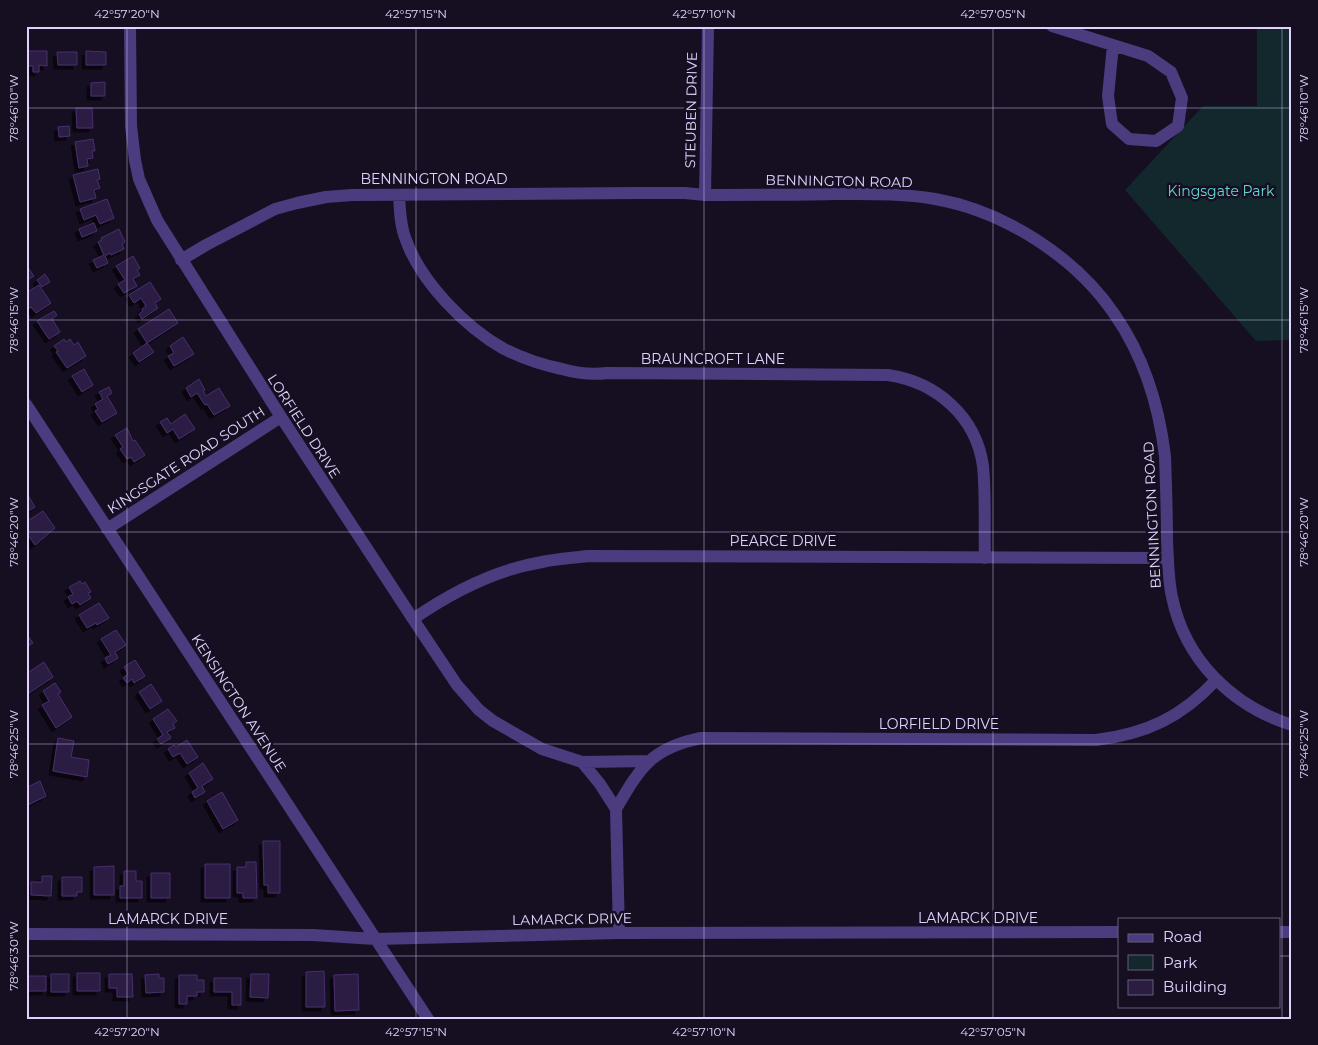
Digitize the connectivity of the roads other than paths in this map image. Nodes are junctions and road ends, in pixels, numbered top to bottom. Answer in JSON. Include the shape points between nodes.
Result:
{"nodes":[{"id":1,"x":130,"y":26,"type":"edge"},
{"id":2,"x":708,"y":26,"type":"edge"},
{"id":3,"x":1052,"y":26,"type":"edge"},
{"id":4,"x":1113,"y":45,"type":"junction"},
{"id":5,"x":399,"y":195,"type":"junction"},
{"id":6,"x":705,"y":195,"type":"junction"},
{"id":7,"x":181,"y":260,"type":"junction"},
{"id":8,"x":26,"y":404,"type":"edge"},
{"id":9,"x":281,"y":417,"type":"junction"},
{"id":10,"x":107,"y":529,"type":"junction"},
{"id":11,"x":985,"y":558,"type":"junction"},
{"id":12,"x":1168,"y":558,"type":"junction"},
{"id":13,"x":413,"y":619,"type":"junction"},
{"id":14,"x":1216,"y":680,"type":"junction"},
{"id":15,"x":1292,"y":725,"type":"edge"},
{"id":16,"x":650,"y":760,"type":"junction"},
{"id":17,"x":582,"y":762,"type":"junction"},
{"id":18,"x":616,"y":809,"type":"junction"},
{"id":19,"x":1118,"y":932,"type":"edge"},
{"id":20,"x":619,"y":933,"type":"junction"},
{"id":21,"x":26,"y":934,"type":"edge"},
{"id":22,"x":375,"y":939,"type":"junction"},
{"id":23,"x":428,"y":1019,"type":"edge"}],
"edges":[{"from":1,"to":7,"type":"street","name":"LORFIELD DRIVE","via":[[131,126],[135,160],[147,200]]},
{"from":2,"to":6,"type":"street","name":"STEUBEN DRIVE"},
{"from":3,"to":4,"type":"street"},
{"from":4,"to":4,"type":"street","via":[[1148,56],[1171,72],[1182,98],[1178,126],[1156,141],[1129,139],[1112,124],[1108,96]]},
{"from":5,"to":6,"type":"street","name":"BENNINGTON ROAD"},
{"from":5,"to":7,"type":"street","name":"BENNINGTON ROAD","via":[[326,197],[297,203],[275,210]]},
{"from":5,"to":11,"type":"street","name":"BRAUNCROFT LANE","via":[[405,239],[424,275],[469,324],[521,357],[564,370],[597,375],[888,375],[919,382],[935,391],[961,415],[978,447],[983,475]]},
{"from":6,"to":12,"type":"street","name":"BENNINGTON ROAD","via":[[897,194],[927,198],[994,217],[1046,246],[1069,265],[1114,314],[1140,360],[1151,388],[1165,456]]},
{"from":7,"to":9,"type":"street","name":"LORFIELD DRIVE"},
{"from":8,"to":10,"type":"street","name":"KENSINGTON AVENUE"},
{"from":9,"to":10,"type":"street","name":"KINGSGATE ROAD SOUTH"},
{"from":9,"to":13,"type":"street","name":"LORFIELD DRIVE"},
{"from":10,"to":22,"type":"street","name":"KENSINGTON AVENUE"},
{"from":11,"to":12,"type":"street","name":"PEARCE DRIVE"},
{"from":11,"to":13,"type":"street","name":"PEARCE DRIVE","via":[[588,556],[542,562],[482,578]]},
{"from":12,"to":14,"type":"street","name":"BENNINGTON ROAD","via":[[1178,619],[1187,640]]},
{"from":13,"to":17,"type":"street","name":"LORFIELD DRIVE","via":[[479,710],[542,749]]},
{"from":14,"to":15,"type":"street","name":"BENNINGTON ROAD","via":[[1255,710]]},
{"from":14,"to":16,"type":"street","name":"LORFIELD DRIVE","via":[[1178,713],[1142,731],[1119,737],[1096,740],[701,738],[670,747]]},
{"from":16,"to":17,"type":"street","name":"LORFIELD DRIVE"},
{"from":16,"to":18,"type":"street","name":"LORFIELD DRIVE","via":[[635,776]]},
{"from":17,"to":18,"type":"street"},
{"from":18,"to":20,"type":"street"},
{"from":19,"to":20,"type":"street","name":"LAMARCK DRIVE"},
{"from":20,"to":22,"type":"street","name":"LAMARCK DRIVE"},
{"from":21,"to":22,"type":"street","name":"LAMARCK DRIVE","via":[[313,935]]},
{"from":22,"to":23,"type":"street","name":"KENSINGTON AVENUE"}]}
